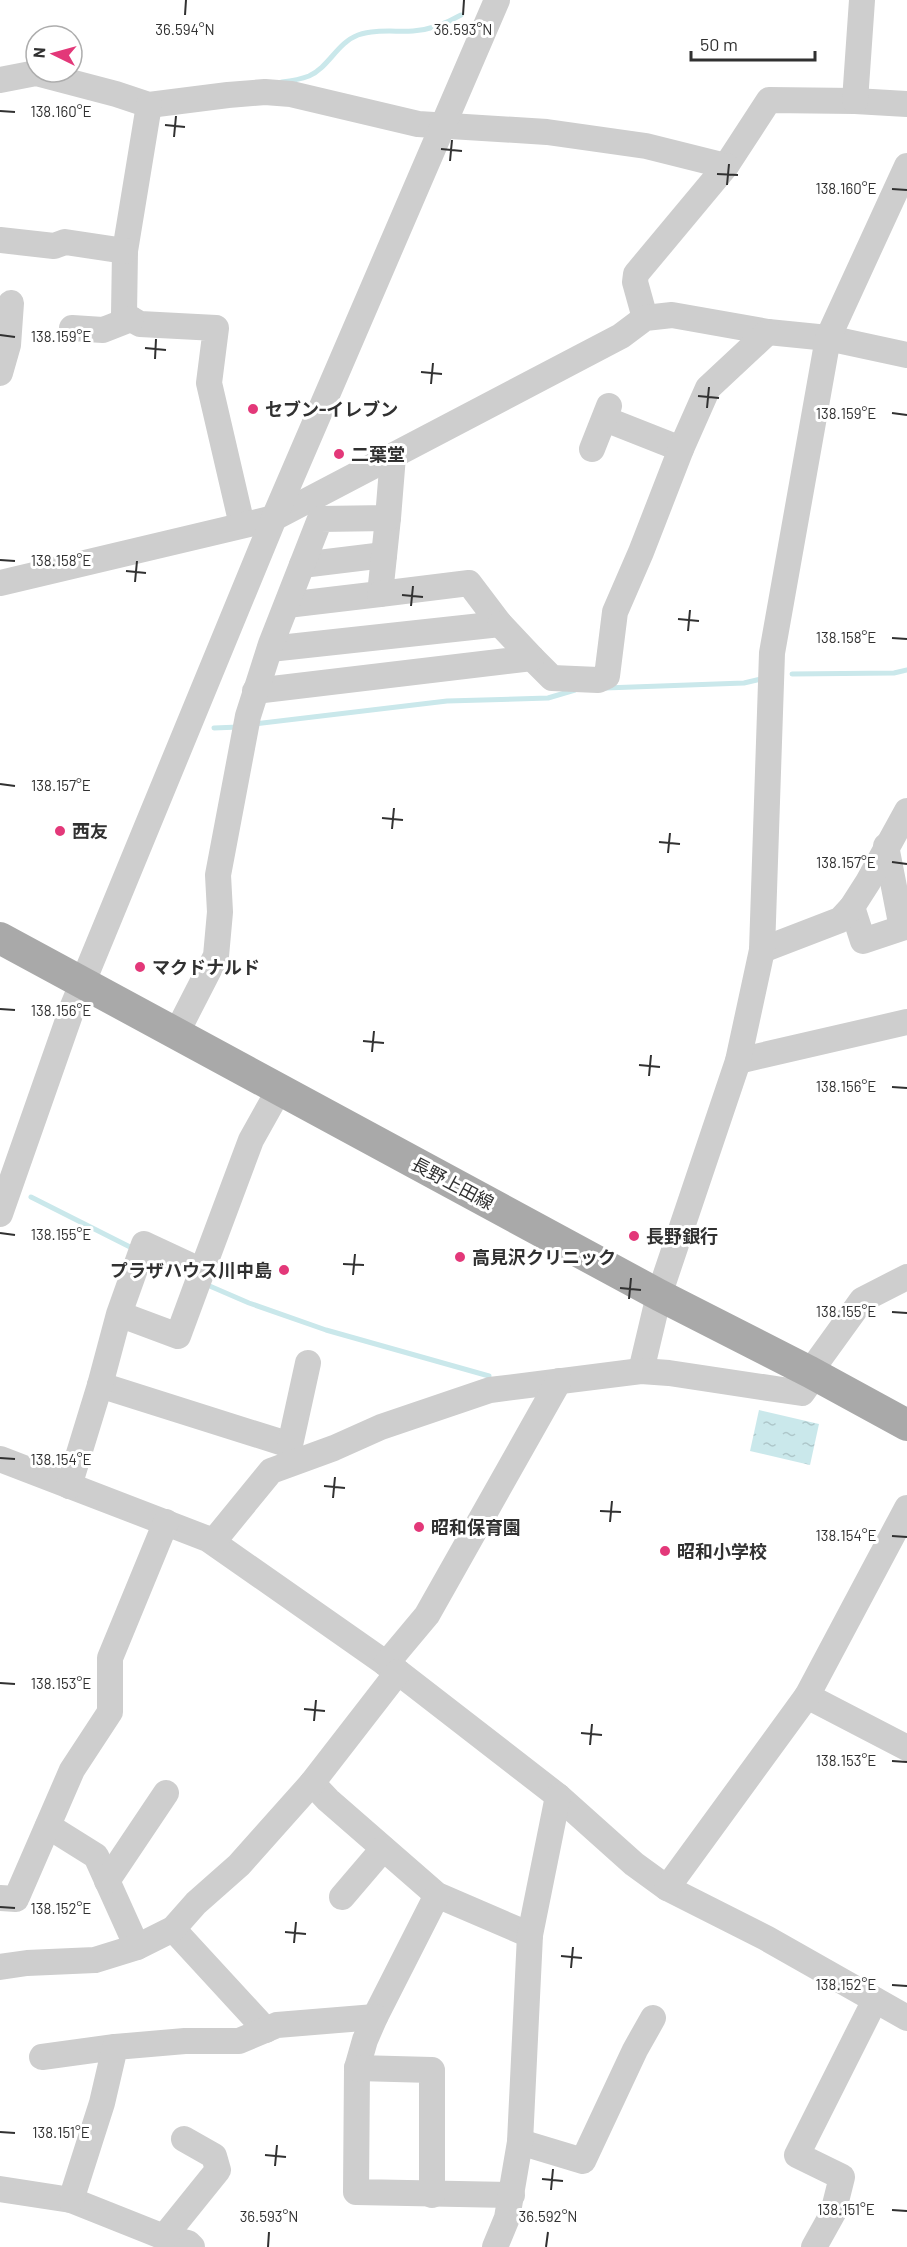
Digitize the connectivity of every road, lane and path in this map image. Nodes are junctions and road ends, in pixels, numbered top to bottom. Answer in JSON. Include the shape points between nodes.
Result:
{"nodes":[{"id":1,"x":497,"y":0,"type":"edge"},
{"id":2,"x":862,"y":0,"type":"edge"},
{"id":3,"x":0,"y":80,"type":"edge"},
{"id":4,"x":855,"y":101,"type":"junction"},
{"id":5,"x":907,"y":104,"type":"edge"},
{"id":6,"x":149,"y":105,"type":"junction"},
{"id":7,"x":444,"y":126,"type":"junction"},
{"id":8,"x":726,"y":166,"type":"junction"},
{"id":9,"x":907,"y":166,"type":"edge"},
{"id":10,"x":0,"y":240,"type":"edge"},
{"id":11,"x":125,"y":251,"type":"junction"},
{"id":12,"x":11,"y":303,"type":"dead end"},
{"id":13,"x":645,"y":318,"type":"junction"},
{"id":14,"x":131,"y":319,"type":"junction"},
{"id":15,"x":72,"y":328,"type":"dead end"},
{"id":16,"x":768,"y":332,"type":"junction"},
{"id":17,"x":828,"y":338,"type":"junction"},
{"id":18,"x":907,"y":356,"type":"edge"},
{"id":19,"x":0,"y":373,"type":"edge"},
{"id":20,"x":592,"y":449,"type":"dead end"},
{"id":21,"x":681,"y":449,"type":"junction"},
{"id":22,"x":393,"y":456,"type":"junction"},
{"id":23,"x":274,"y":518,"type":"junction"},
{"id":24,"x":388,"y":518,"type":"junction"},
{"id":25,"x":242,"y":525,"type":"junction"},
{"id":26,"x":384,"y":555,"type":"junction"},
{"id":27,"x":302,"y":565,"type":"junction"},
{"id":28,"x":0,"y":583,"type":"edge"},
{"id":29,"x":380,"y":594,"type":"junction"},
{"id":30,"x":286,"y":605,"type":"junction"},
{"id":31,"x":500,"y":624,"type":"junction"},
{"id":32,"x":270,"y":650,"type":"junction"},
{"id":33,"x":532,"y":658,"type":"junction"},
{"id":34,"x":255,"y":691,"type":"junction"},
{"id":35,"x":907,"y":811,"type":"edge"},
{"id":36,"x":886,"y":846,"type":"junction"},
{"id":37,"x":852,"y":907,"type":"junction"},
{"id":38,"x":0,"y":938,"type":"edge"},
{"id":39,"x":762,"y":950,"type":"junction"},
{"id":40,"x":83,"y":983,"type":"junction"},
{"id":41,"x":907,"y":1022,"type":"edge"},
{"id":42,"x":176,"y":1034,"type":"junction"},
{"id":43,"x":738,"y":1061,"type":"junction"},
{"id":44,"x":279,"y":1090,"type":"junction"},
{"id":45,"x":0,"y":1214,"type":"edge"},
{"id":46,"x":202,"y":1271,"type":"junction"},
{"id":47,"x":907,"y":1277,"type":"edge"},
{"id":48,"x":659,"y":1295,"type":"junction"},
{"id":49,"x":119,"y":1314,"type":"junction"},
{"id":50,"x":309,"y":1363,"type":"dead end"},
{"id":51,"x":641,"y":1371,"type":"junction"},
{"id":52,"x":810,"y":1372,"type":"junction"},
{"id":53,"x":560,"y":1381,"type":"junction"},
{"id":54,"x":100,"y":1385,"type":"junction"},
{"id":55,"x":907,"y":1425,"type":"edge"},
{"id":56,"x":291,"y":1454,"type":"junction"},
{"id":57,"x":0,"y":1459,"type":"edge"},
{"id":58,"x":69,"y":1486,"type":"junction"},
{"id":59,"x":907,"y":1508,"type":"edge"},
{"id":60,"x":166,"y":1522,"type":"junction"},
{"id":61,"x":213,"y":1542,"type":"junction"},
{"id":62,"x":392,"y":1668,"type":"junction"},
{"id":63,"x":807,"y":1696,"type":"junction"},
{"id":64,"x":907,"y":1748,"type":"edge"},
{"id":65,"x":312,"y":1783,"type":"junction"},
{"id":66,"x":166,"y":1793,"type":"dead end"},
{"id":67,"x":558,"y":1796,"type":"junction"},
{"id":68,"x":48,"y":1826,"type":"junction"},
{"id":69,"x":383,"y":1849,"type":"junction"},
{"id":70,"x":107,"y":1881,"type":"junction"},
{"id":71,"x":667,"y":1888,"type":"junction"},
{"id":72,"x":437,"y":1895,"type":"junction"},
{"id":73,"x":0,"y":1898,"type":"edge"},
{"id":74,"x":342,"y":1898,"type":"dead end"},
{"id":75,"x":173,"y":1929,"type":"junction"},
{"id":76,"x":530,"y":1935,"type":"junction"},
{"id":77,"x":137,"y":1947,"type":"junction"},
{"id":78,"x":0,"y":1967,"type":"edge"},
{"id":79,"x":875,"y":2000,"type":"junction"},
{"id":80,"x":375,"y":2017,"type":"junction"},
{"id":81,"x":653,"y":2018,"type":"dead end"},
{"id":82,"x":907,"y":2018,"type":"edge"},
{"id":83,"x":266,"y":2030,"type":"junction"},
{"id":84,"x":115,"y":2047,"type":"junction"},
{"id":85,"x":42,"y":2057,"type":"dead end"},
{"id":86,"x":357,"y":2068,"type":"junction"},
{"id":87,"x":184,"y":2139,"type":"dead end"},
{"id":88,"x":520,"y":2142,"type":"junction"},
{"id":89,"x":0,"y":2189,"type":"edge"},
{"id":90,"x":432,"y":2194,"type":"junction"},
{"id":91,"x":512,"y":2195,"type":"junction"},
{"id":92,"x":71,"y":2200,"type":"junction"},
{"id":93,"x":164,"y":2237,"type":"junction"},
{"id":94,"x":192,"y":2247,"type":"edge"},
{"id":95,"x":495,"y":2247,"type":"edge"},
{"id":96,"x":814,"y":2247,"type":"edge"}],
"edges":[{"from":1,"to":7,"type":"street"},
{"from":2,"to":4,"type":"street"},
{"from":3,"to":6,"type":"street","via":[[36,73]]},
{"from":4,"to":5,"type":"street"},
{"from":4,"to":8,"type":"street","via":[[769,100]]},
{"from":6,"to":7,"type":"street","via":[[265,92]]},
{"from":6,"to":11,"type":"street"},
{"from":7,"to":8,"type":"street","via":[[547,132],[646,146]]},
{"from":7,"to":23,"type":"street"},
{"from":8,"to":13,"type":"street","via":[[636,274]]},
{"from":9,"to":17,"type":"street"},
{"from":10,"to":11,"type":"street","via":[[54,246],[65,242]]},
{"from":11,"to":14,"type":"street","via":[[124,315]]},
{"from":12,"to":19,"type":"street","via":[[8,345]]},
{"from":13,"to":16,"type":"street","via":[[672,315]]},
{"from":13,"to":22,"type":"street","via":[[621,336]]},
{"from":14,"to":15,"type":"street","via":[[103,330]]},
{"from":14,"to":25,"type":"street","via":[[140,324],[216,328],[208,383]]},
{"from":16,"to":17,"type":"street"},
{"from":16,"to":21,"type":"street","via":[[708,388]]},
{"from":17,"to":18,"type":"street"},
{"from":17,"to":39,"type":"street","via":[[772,653]]},
{"from":20,"to":21,"type":"street","via":[[607,412]]},
{"from":21,"to":33,"type":"street","via":[[615,612],[607,676],[598,680],[552,678]]},
{"from":22,"to":23,"type":"street"},
{"from":22,"to":24,"type":"street"},
{"from":23,"to":25,"type":"street"},
{"from":23,"to":40,"type":"street"},
{"from":24,"to":26,"type":"street"},
{"from":24,"to":27,"type":"street","via":[[320,519]]},
{"from":25,"to":28,"type":"street"},
{"from":26,"to":27,"type":"street"},
{"from":26,"to":29,"type":"street"},
{"from":27,"to":30,"type":"street"},
{"from":29,"to":30,"type":"street"},
{"from":29,"to":31,"type":"street","via":[[470,583]]},
{"from":30,"to":32,"type":"street"},
{"from":31,"to":32,"type":"street"},
{"from":31,"to":33,"type":"street"},
{"from":32,"to":34,"type":"street"},
{"from":33,"to":34,"type":"street"},
{"from":34,"to":42,"type":"street","via":[[218,875],[216,956]]},
{"from":35,"to":36,"type":"street"},
{"from":36,"to":37,"type":"street"},
{"from":36,"to":37,"type":"street","via":[[902,928],[863,940]]},
{"from":37,"to":39,"type":"street","via":[[840,920]]},
{"from":38,"to":40,"type":"main road","name":"長野上田線"},
{"from":39,"to":43,"type":"street"},
{"from":40,"to":42,"type":"main road","name":"長野上田線"},
{"from":40,"to":45,"type":"street"},
{"from":41,"to":43,"type":"street"},
{"from":42,"to":44,"type":"main road","name":"長野上田線"},
{"from":43,"to":48,"type":"street"},
{"from":44,"to":46,"type":"street","via":[[251,1140]]},
{"from":44,"to":48,"type":"main road","name":"長野上田線"},
{"from":46,"to":49,"type":"street","via":[[178,1336]]},
{"from":46,"to":49,"type":"street","via":[[144,1244]]},
{"from":47,"to":52,"type":"street","via":[[862,1300]]},
{"from":48,"to":51,"type":"street"},
{"from":48,"to":52,"type":"main road","name":"長野上田線"},
{"from":49,"to":54,"type":"street"},
{"from":50,"to":56,"type":"street"},
{"from":51,"to":52,"type":"street","via":[[802,1393]]},
{"from":51,"to":53,"type":"street"},
{"from":52,"to":55,"type":"main road","name":"長野上田線"},
{"from":53,"to":56,"type":"street","via":[[490,1390],[381,1427],[334,1448]]},
{"from":53,"to":62,"type":"street","via":[[427,1615]]},
{"from":54,"to":56,"type":"street"},
{"from":54,"to":58,"type":"street"},
{"from":56,"to":61,"type":"street","via":[[271,1471]]},
{"from":57,"to":58,"type":"street"},
{"from":58,"to":60,"type":"street"},
{"from":59,"to":63,"type":"street"},
{"from":60,"to":61,"type":"street"},
{"from":60,"to":68,"type":"street","via":[[110,1658],[110,1712],[72,1770]]},
{"from":61,"to":62,"type":"street"},
{"from":62,"to":65,"type":"street"},
{"from":62,"to":67,"type":"street"},
{"from":63,"to":64,"type":"street"},
{"from":63,"to":71,"type":"street"},
{"from":65,"to":69,"type":"street"},
{"from":65,"to":75,"type":"street","via":[[239,1865]]},
{"from":66,"to":70,"type":"street"},
{"from":67,"to":71,"type":"street"},
{"from":67,"to":76,"type":"street"},
{"from":68,"to":70,"type":"street","via":[[96,1856]]},
{"from":68,"to":73,"type":"street","via":[[16,1899]]},
{"from":69,"to":72,"type":"street"},
{"from":69,"to":74,"type":"street"},
{"from":70,"to":77,"type":"street"},
{"from":71,"to":79,"type":"street"},
{"from":72,"to":76,"type":"street"},
{"from":72,"to":80,"type":"street"},
{"from":75,"to":77,"type":"street"},
{"from":75,"to":83,"type":"street"},
{"from":76,"to":88,"type":"street"},
{"from":77,"to":78,"type":"street","via":[[95,1960]]},
{"from":79,"to":82,"type":"street"},
{"from":79,"to":96,"type":"street","via":[[798,2155],[842,2177],[833,2213]]},
{"from":80,"to":83,"type":"street","via":[[277,2025]]},
{"from":80,"to":86,"type":"street"},
{"from":81,"to":88,"type":"street","via":[[583,2162]]},
{"from":83,"to":84,"type":"street","via":[[239,2041]]},
{"from":84,"to":85,"type":"street"},
{"from":84,"to":92,"type":"street"},
{"from":86,"to":90,"type":"street","via":[[432,2070]]},
{"from":86,"to":90,"type":"street","via":[[356,2192]]},
{"from":87,"to":93,"type":"street","via":[[214,2156],[218,2170]]},
{"from":88,"to":91,"type":"street"},
{"from":89,"to":92,"type":"street"},
{"from":90,"to":91,"type":"street"},
{"from":91,"to":95,"type":"street"},
{"from":92,"to":93,"type":"street"},
{"from":93,"to":94,"type":"street","via":[[188,2242]]}]}
